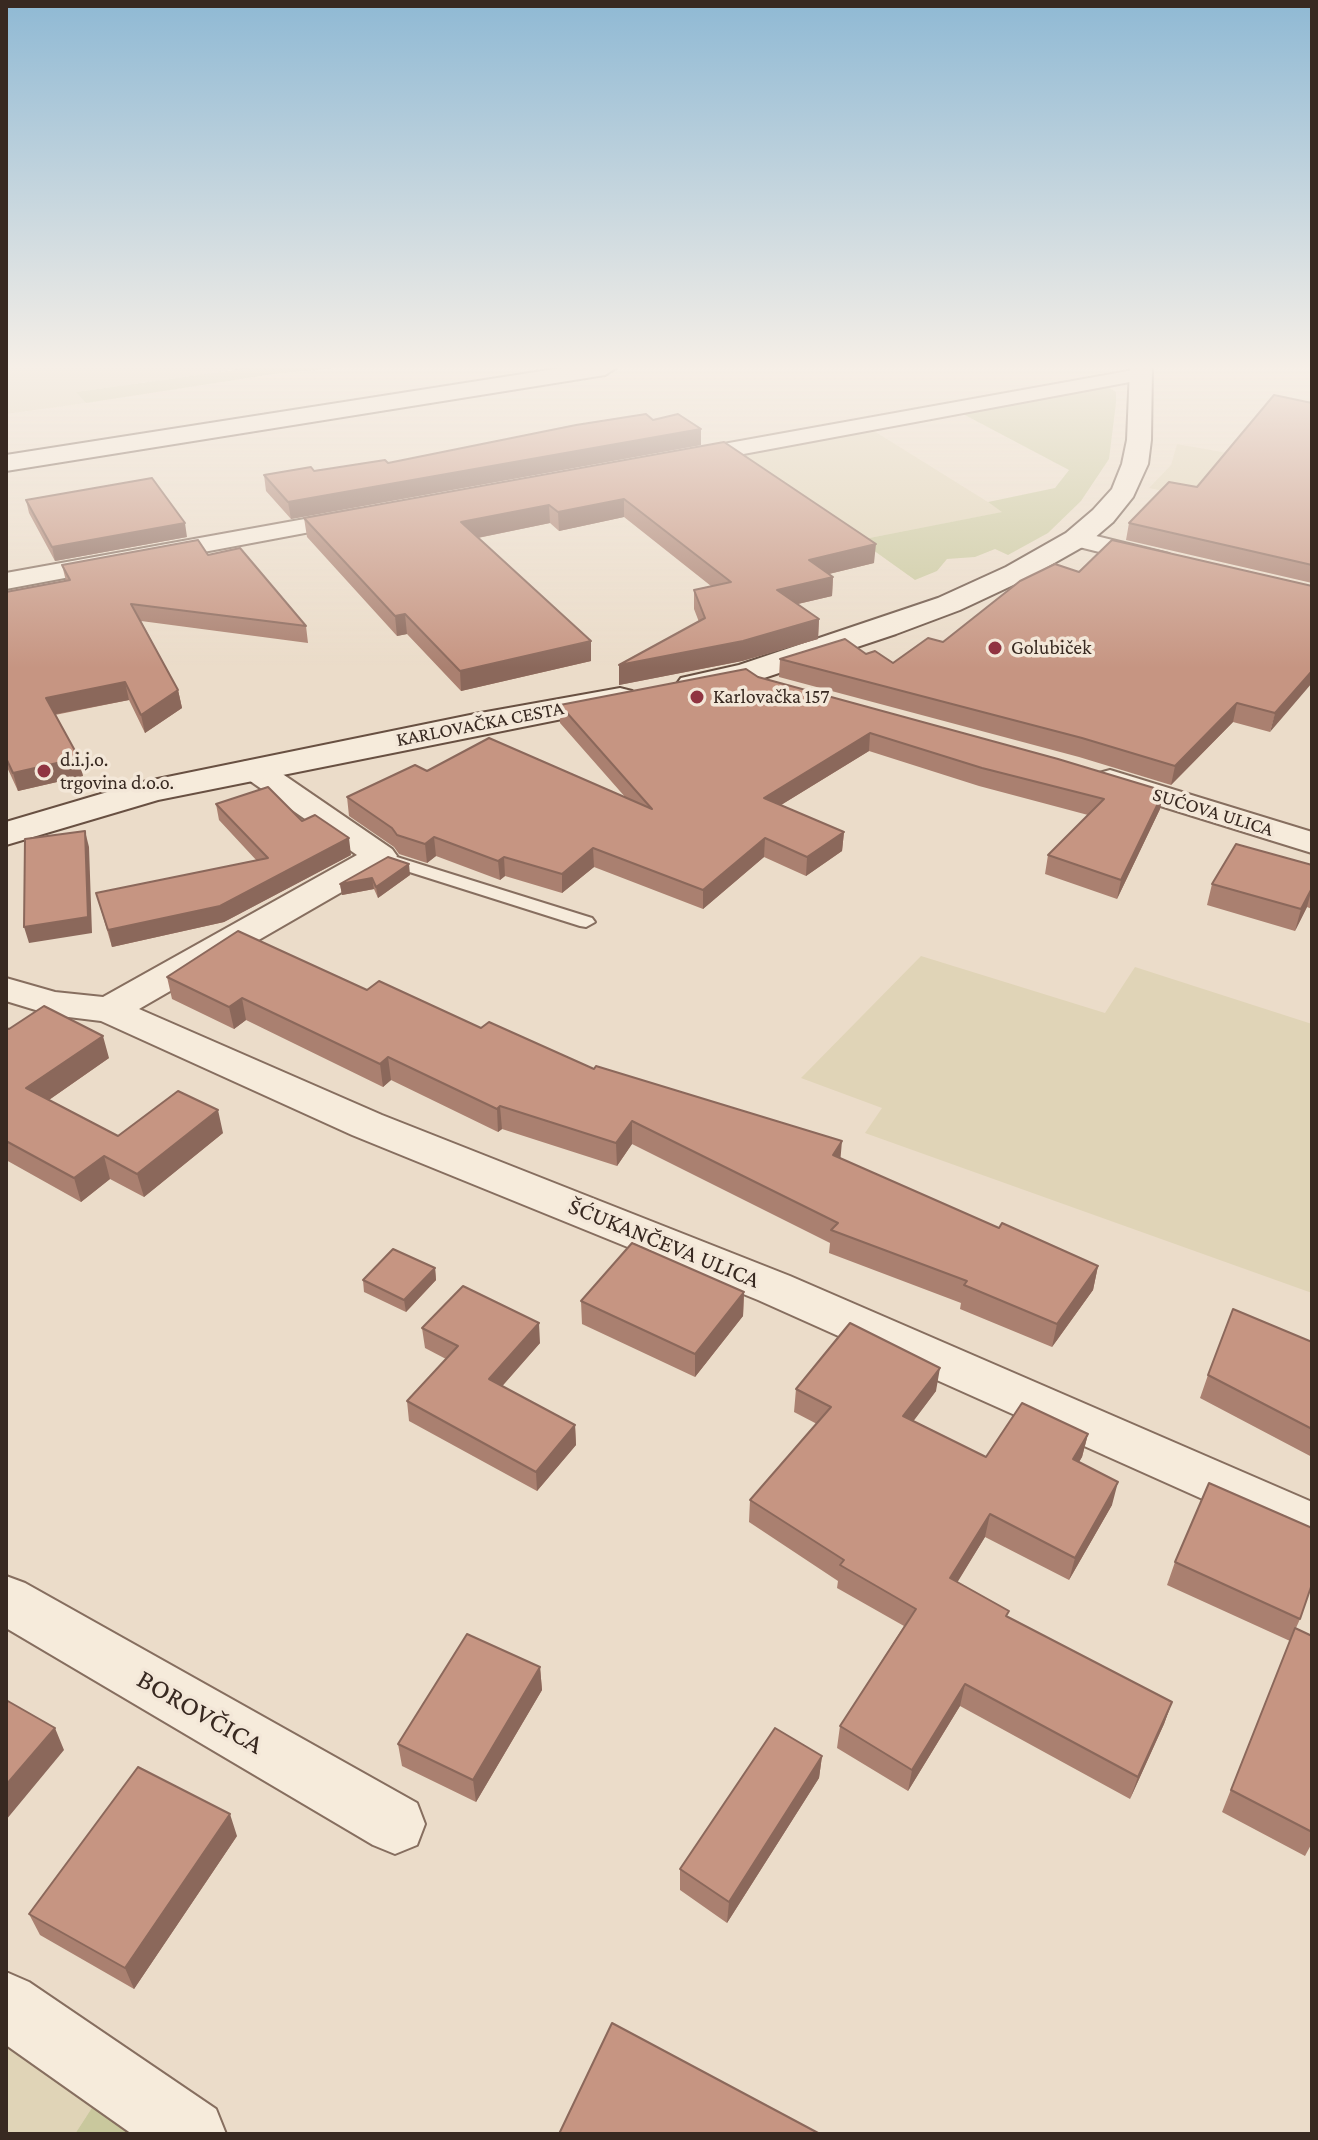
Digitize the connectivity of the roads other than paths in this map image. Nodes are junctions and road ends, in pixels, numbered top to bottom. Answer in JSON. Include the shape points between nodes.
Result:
{"nodes":[{"id":1,"x":1133,"y":468,"type":"edge"},
{"id":2,"x":381,"y":513,"type":"edge"},
{"id":3,"x":1076,"y":539,"type":"junction"},
{"id":4,"x":1180,"y":563,"type":"edge"},
{"id":5,"x":6,"y":581,"type":"edge"},
{"id":6,"x":747,"y":673,"type":"junction"},
{"id":7,"x":783,"y":690,"type":"edge"},
{"id":8,"x":254,"y":769,"type":"junction"},
{"id":9,"x":1082,"y":771,"type":"edge"},
{"id":10,"x":6,"y":834,"type":"edge"},
{"id":11,"x":1312,"y":843,"type":"edge"},
{"id":12,"x":380,"y":856,"type":"junction"},
{"id":13,"x":586,"y":922,"type":"dead end"},
{"id":14,"x":6,"y":989,"type":"edge"},
{"id":15,"x":109,"y":1010,"type":"junction"},
{"id":16,"x":1312,"y":1526,"type":"edge"},
{"id":17,"x":6,"y":1600,"type":"edge"},
{"id":18,"x":395,"y":1824,"type":"dead end"},
{"id":19,"x":6,"y":2005,"type":"edge"},
{"id":20,"x":191,"y":2134,"type":"edge"}],
"edges":[{"from":1,"to":3,"type":"street","name":"KARLOVAČKA CESTA","via":[[1124,491]]},
{"from":2,"to":5,"type":"street"},
{"from":3,"to":4,"type":"street"},
{"from":3,"to":6,"type":"street","name":"KARLOVAČKA CESTA","via":[[949,604]]},
{"from":6,"to":7,"type":"street"},
{"from":6,"to":8,"type":"street","name":"KARLOVAČKA CESTA"},
{"from":8,"to":10,"type":"street","name":"KARLOVAČKA CESTA","via":[[151,791]]},
{"from":8,"to":12,"type":"street"},
{"from":9,"to":11,"type":"street","name":"SUĆOVA ULICA"},
{"from":12,"to":13,"type":"lane"},
{"from":12,"to":15,"type":"street"},
{"from":14,"to":15,"type":"street","name":"ŠĆUKANČEVA ULICA","via":[[52,1003]]},
{"from":15,"to":16,"type":"street","name":"ŠĆUKANČEVA ULICA","via":[[367,1125],[774,1288]]},
{"from":17,"to":18,"type":"street","name":"BOROVČICA"},
{"from":19,"to":20,"type":"street"}]}
